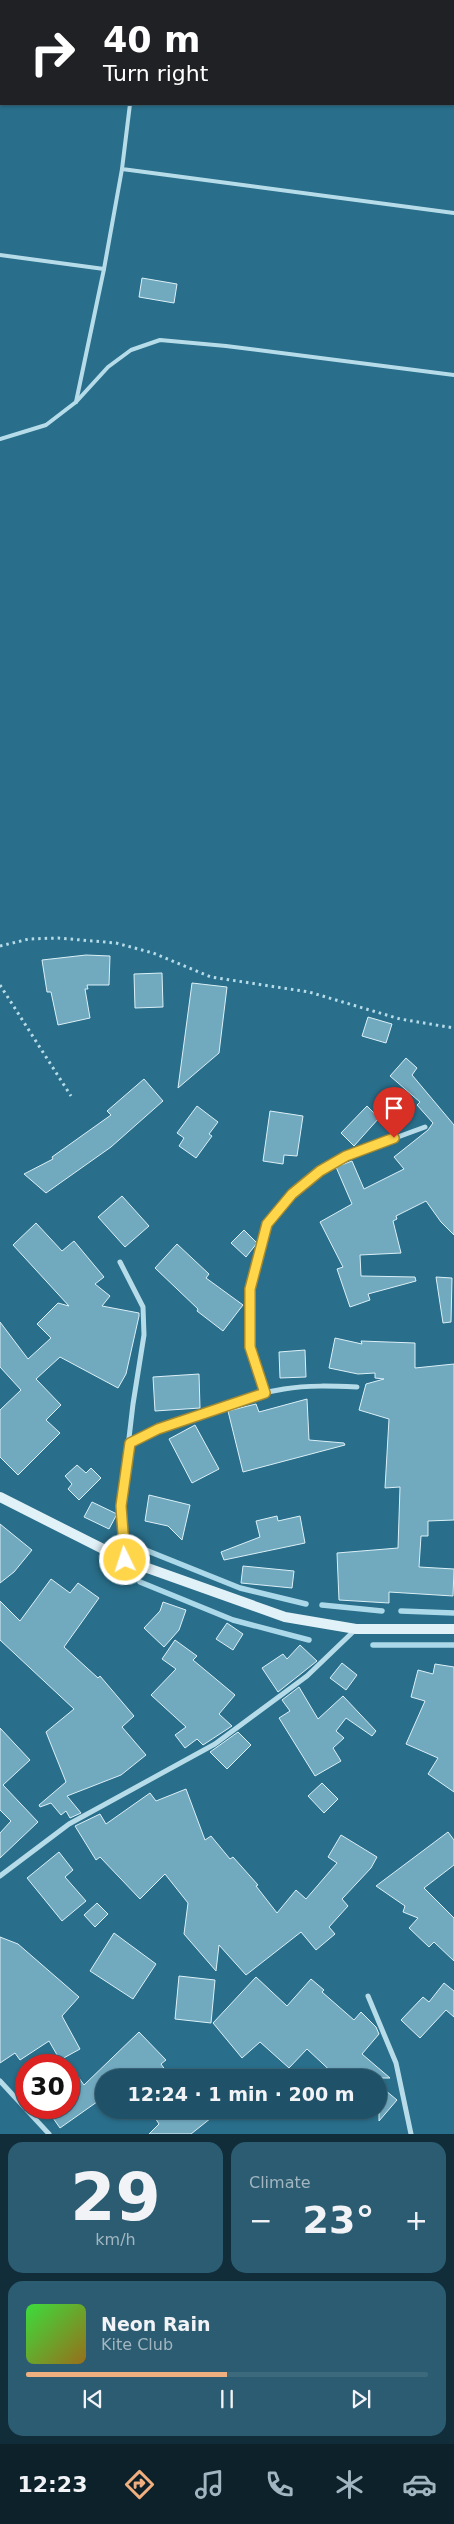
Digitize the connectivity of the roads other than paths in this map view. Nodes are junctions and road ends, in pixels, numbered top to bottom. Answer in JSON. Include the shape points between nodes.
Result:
{"nodes":[{"id":1,"x":130,"y":105,"type":"edge"},
{"id":2,"x":122,"y":168,"type":"junction"},
{"id":3,"x":454,"y":213,"type":"edge"},
{"id":4,"x":0,"y":255,"type":"edge"},
{"id":5,"x":104,"y":269,"type":"junction"},
{"id":6,"x":454,"y":375,"type":"edge"},
{"id":7,"x":76,"y":402,"type":"junction"},
{"id":8,"x":0,"y":439,"type":"edge"},
{"id":9,"x":425,"y":1127,"type":"dead end"},
{"id":10,"x":120,"y":1262,"type":"dead end"},
{"id":11,"x":357,"y":1387,"type":"dead end"},
{"id":12,"x":265,"y":1393,"type":"junction"},
{"id":13,"x":130,"y":1443,"type":"junction"},
{"id":14,"x":0,"y":1497,"type":"edge"},
{"id":15,"x":125,"y":1560,"type":"junction"},
{"id":16,"x":356,"y":1629,"type":"junction"},
{"id":17,"x":454,"y":1629,"type":"edge"},
{"id":18,"x":0,"y":1876,"type":"edge"},
{"id":19,"x":368,"y":1996,"type":"dead end"},
{"id":20,"x":0,"y":2081,"type":"edge"},
{"id":21,"x":49,"y":2134,"type":"edge"},
{"id":22,"x":410,"y":2134,"type":"edge"}],
"edges":[{"from":1,"to":2,"type":"lane"},
{"from":2,"to":3,"type":"lane"},
{"from":2,"to":5,"type":"lane"},
{"from":4,"to":5,"type":"lane"},
{"from":5,"to":7,"type":"lane"},
{"from":6,"to":7,"type":"lane","via":[[160,340],[131,350],[108,367]]},
{"from":7,"to":8,"type":"lane","via":[[46,425]]},
{"from":9,"to":12,"type":"street","via":[[346,1156],[320,1171],[292,1194],[267,1224],[250,1289],[250,1347]]},
{"from":10,"to":13,"type":"street","via":[[143,1306],[144,1335]]},
{"from":11,"to":12,"type":"street","via":[[285,1388]]},
{"from":12,"to":13,"type":"street","via":[[158,1429]]},
{"from":13,"to":15,"type":"street","via":[[121,1506]]},
{"from":14,"to":15,"type":"main road"},
{"from":15,"to":16,"type":"main road","via":[[285,1617]]},
{"from":16,"to":17,"type":"main road"},
{"from":16,"to":18,"type":"street","via":[[307,1676],[215,1744],[69,1824]]},
{"from":19,"to":22,"type":"street","via":[[396,2063]]},
{"from":20,"to":21,"type":"street"}]}
